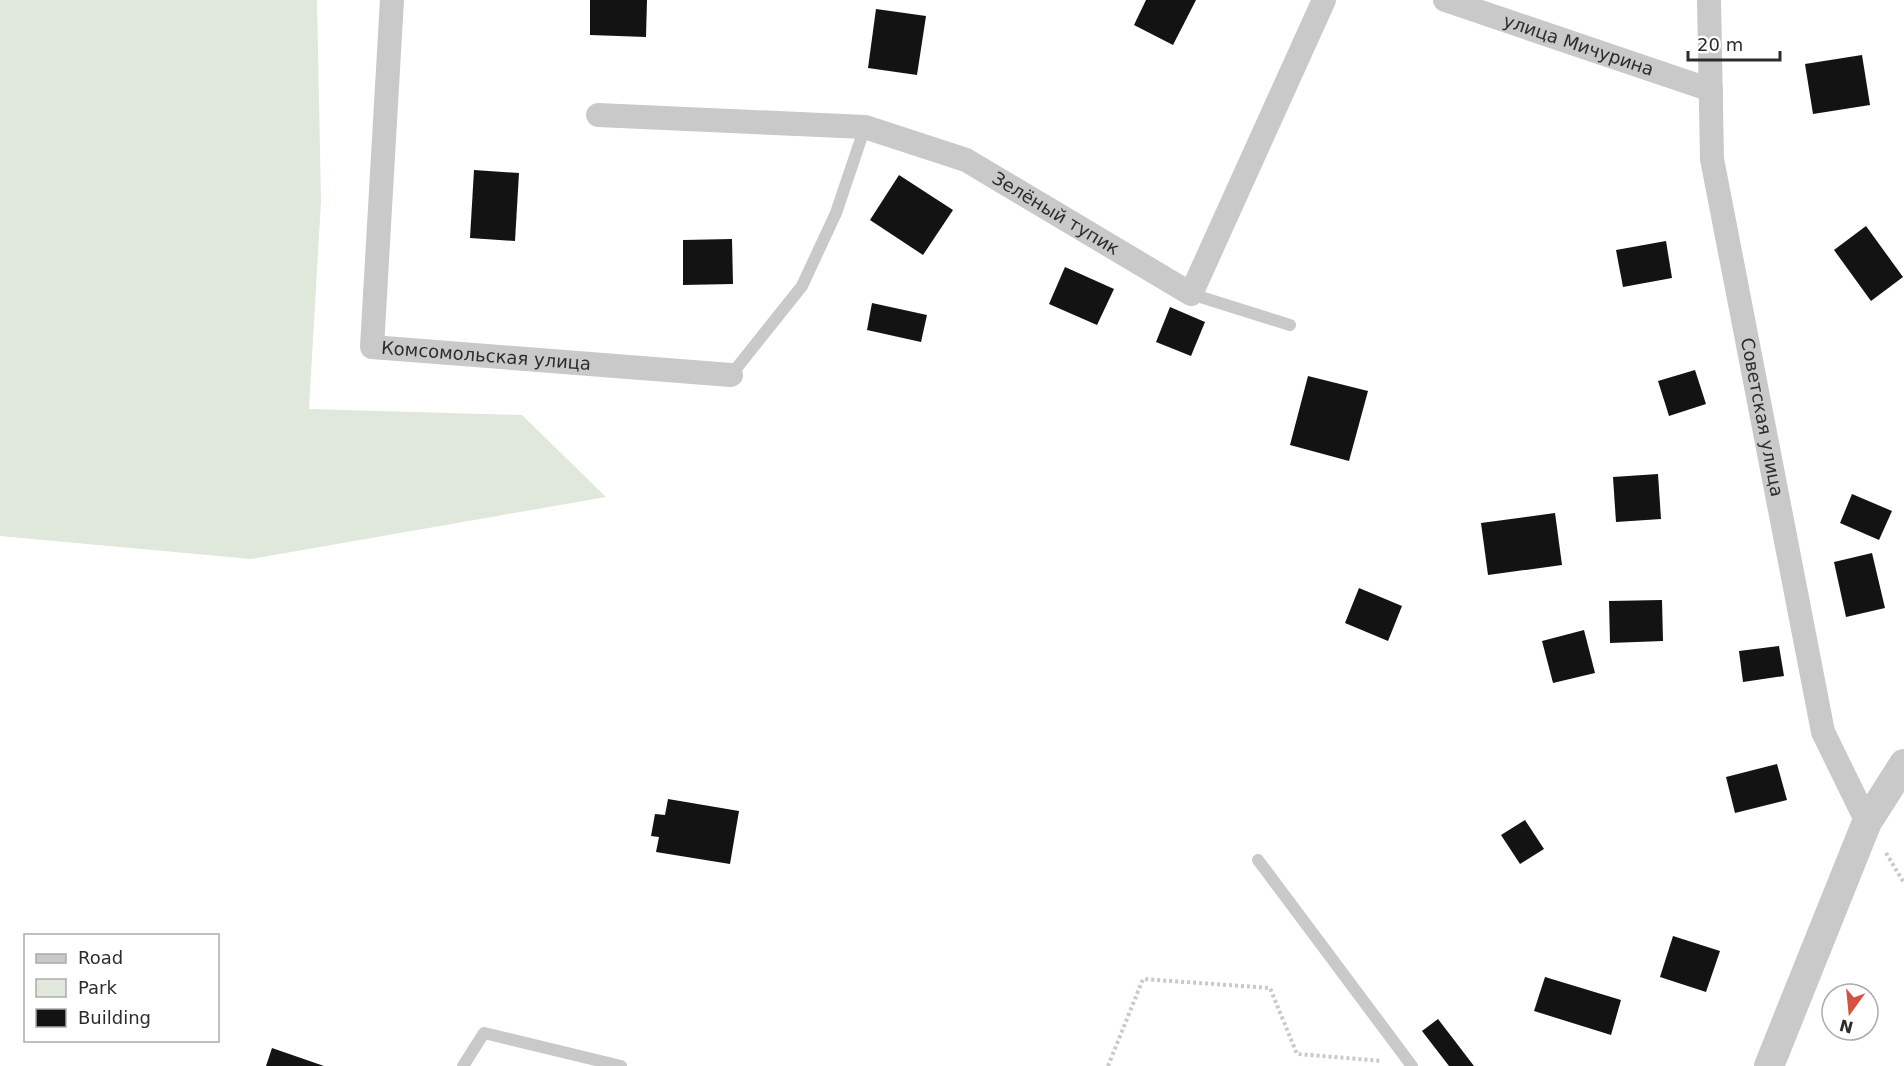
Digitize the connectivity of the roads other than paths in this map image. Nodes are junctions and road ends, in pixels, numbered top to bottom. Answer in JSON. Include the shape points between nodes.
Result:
{"nodes":[{"id":1,"x":392,"y":0,"type":"edge"},
{"id":2,"x":1324,"y":0,"type":"edge"},
{"id":3,"x":1445,"y":0,"type":"edge"},
{"id":4,"x":1709,"y":0,"type":"edge"},
{"id":5,"x":1711,"y":90,"type":"junction"},
{"id":6,"x":598,"y":115,"type":"dead end"},
{"id":7,"x":865,"y":127,"type":"junction"},
{"id":8,"x":1191,"y":294,"type":"junction"},
{"id":9,"x":1290,"y":325,"type":"dead end"},
{"id":10,"x":732,"y":375,"type":"joint"},
{"id":11,"x":1904,"y":764,"type":"edge"},
{"id":12,"x":1867,"y":822,"type":"junction"},
{"id":13,"x":1258,"y":860,"type":"dead end"},
{"id":14,"x":1411,"y":1065,"type":"edge"},
{"id":15,"x":464,"y":1066,"type":"edge"},
{"id":16,"x":621,"y":1066,"type":"edge"},
{"id":17,"x":1769,"y":1066,"type":"edge"}],
"edges":[{"from":1,"to":10,"type":"street","name":"Комсомольская улица","via":[[372,347]]},
{"from":2,"to":8,"type":"street"},
{"from":3,"to":5,"type":"street","name":"улица Мичурина"},
{"from":4,"to":5,"type":"street","name":"Советская улица"},
{"from":5,"to":12,"type":"street","name":"Советская улица","via":[[1712,159],[1823,732]]},
{"from":6,"to":7,"type":"street","name":"Зелёный тупик"},
{"from":7,"to":8,"type":"street","name":"Зелёный тупик","via":[[966,160]]},
{"from":7,"to":10,"type":"lane","via":[[836,213],[802,286]]},
{"from":8,"to":9,"type":"lane"},
{"from":11,"to":12,"type":"street"},
{"from":12,"to":17,"type":"street"},
{"from":13,"to":14,"type":"lane"},
{"from":15,"to":16,"type":"lane","via":[[484,1033]]}]}
